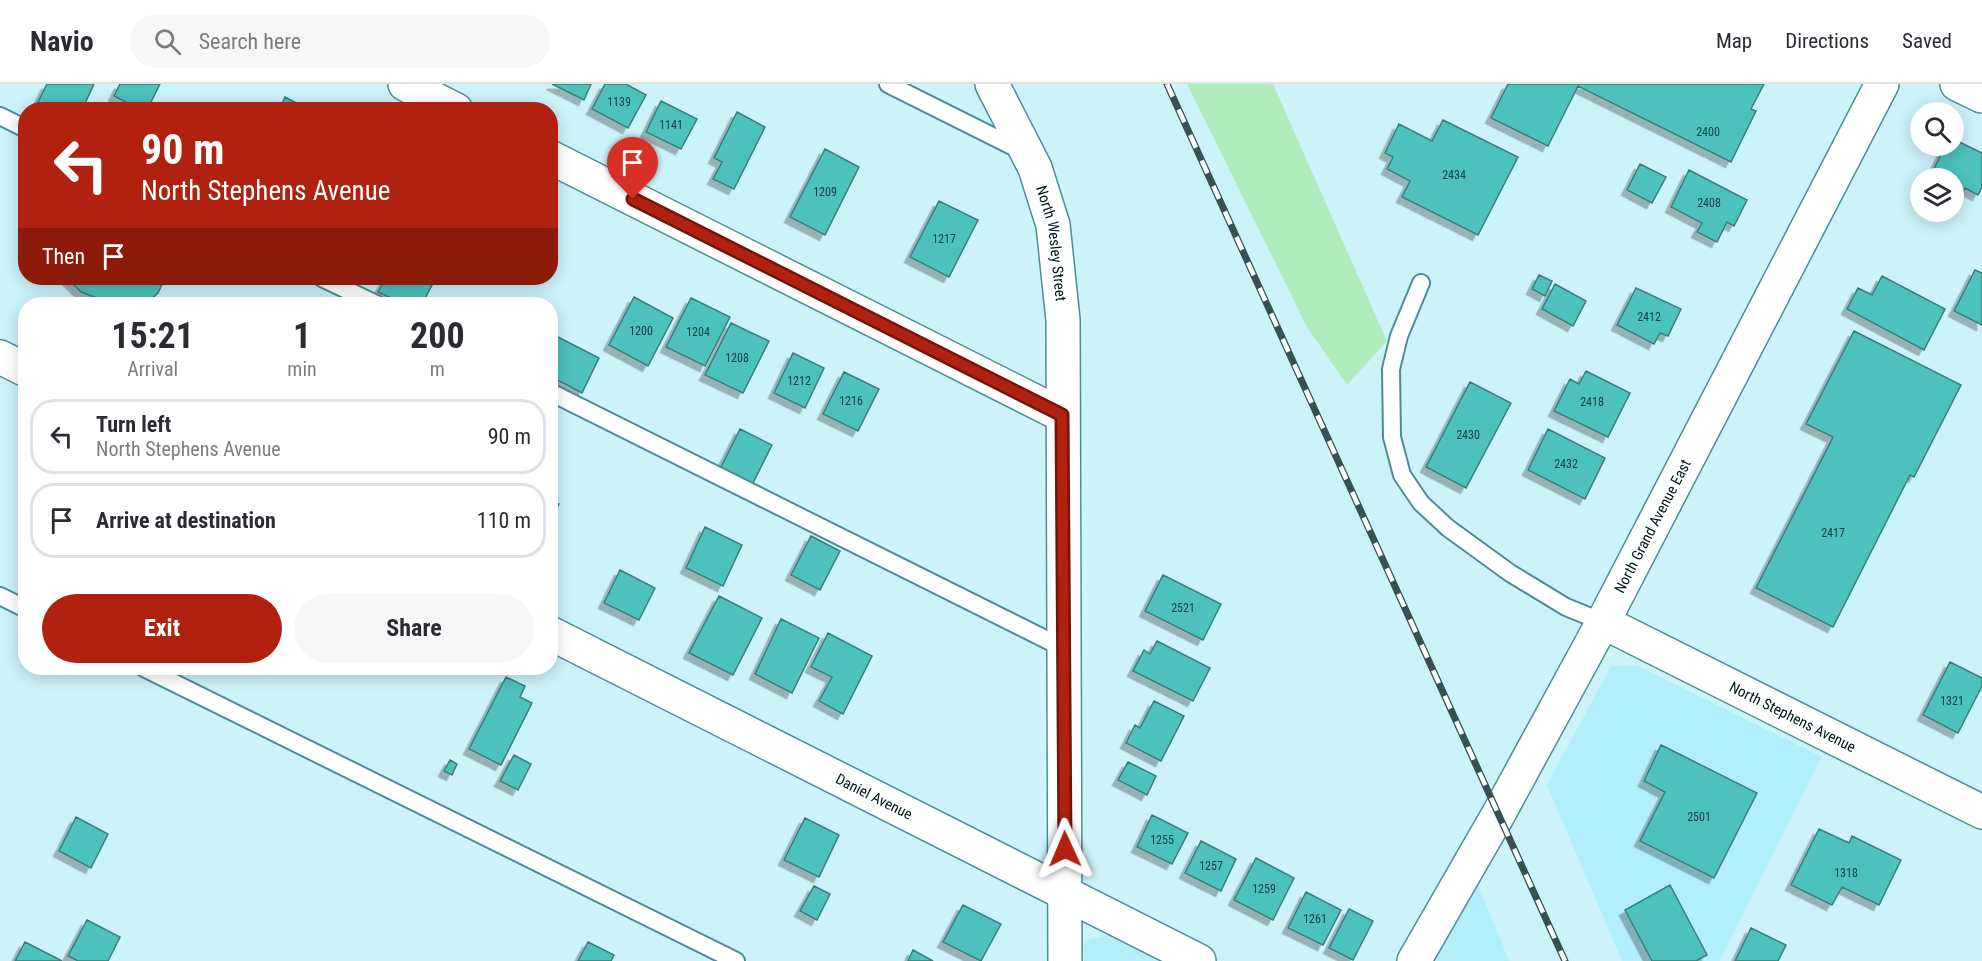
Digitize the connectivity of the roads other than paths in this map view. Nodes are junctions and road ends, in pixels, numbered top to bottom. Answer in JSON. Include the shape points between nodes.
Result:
{"nodes":[{"id":1,"x":405,"y":84,"type":"edge"},
{"id":2,"x":888,"y":84,"type":"edge"},
{"id":3,"x":992,"y":84,"type":"edge"},
{"id":4,"x":1882,"y":84,"type":"edge"},
{"id":5,"x":1957,"y":84,"type":"edge"},
{"id":6,"x":1982,"y":96,"type":"edge"},
{"id":7,"x":440,"y":102,"type":"edge"},
{"id":8,"x":0,"y":116,"type":"edge"},
{"id":9,"x":18,"y":125,"type":"edge"},
{"id":10,"x":1028,"y":154,"type":"junction"},
{"id":11,"x":558,"y":161,"type":"edge"},
{"id":12,"x":1421,"y":284,"type":"dead end"},
{"id":13,"x":337,"y":285,"type":"edge"},
{"id":14,"x":361,"y":297,"type":"edge"},
{"id":15,"x":0,"y":357,"type":"edge"},
{"id":16,"x":18,"y":366,"type":"edge"},
{"id":17,"x":558,"y":396,"type":"edge"},
{"id":18,"x":1062,"y":415,"type":"junction"},
{"id":19,"x":0,"y":596,"type":"edge"},
{"id":20,"x":18,"y":605,"type":"edge"},
{"id":21,"x":1603,"y":622,"type":"junction"},
{"id":22,"x":558,"y":637,"type":"edge"},
{"id":23,"x":1063,"y":648,"type":"junction"},
{"id":24,"x":158,"y":675,"type":"edge"},
{"id":25,"x":1982,"y":812,"type":"edge"},
{"id":26,"x":1065,"y":893,"type":"junction"},
{"id":27,"x":736,"y":961,"type":"edge"},
{"id":28,"x":1065,"y":961,"type":"edge"},
{"id":29,"x":1198,"y":961,"type":"edge"},
{"id":30,"x":1414,"y":961,"type":"edge"}],
"edges":[{"from":1,"to":7,"type":"street"},
{"from":2,"to":10,"type":"lane"},
{"from":3,"to":10,"type":"street","name":"North Wesley Street"},
{"from":4,"to":21,"type":"street","name":"North Grand Avenue East"},
{"from":5,"to":6,"type":"street"},
{"from":8,"to":9,"type":"lane"},
{"from":10,"to":18,"type":"street","name":"North Wesley Street","via":[[1053,225],[1063,320]]},
{"from":11,"to":18,"type":"street"},
{"from":12,"to":21,"type":"lane","via":[[1399,336],[1391,369],[1392,437],[1402,475],[1421,503],[1448,528],[1566,607]]},
{"from":13,"to":14,"type":"lane"},
{"from":15,"to":16,"type":"street"},
{"from":17,"to":23,"type":"lane"},
{"from":18,"to":23,"type":"street","name":"North Wesley Street"},
{"from":19,"to":20,"type":"lane"},
{"from":21,"to":25,"type":"street","name":"North Stephens Avenue"},
{"from":21,"to":30,"type":"street","name":"North Grand Avenue East"},
{"from":22,"to":26,"type":"street","name":"Daniel Avenue"},
{"from":23,"to":26,"type":"street","name":"North Wesley Street"},
{"from":24,"to":27,"type":"lane"},
{"from":26,"to":28,"type":"street","name":"North Wesley Street"},
{"from":26,"to":29,"type":"street","name":"Daniel Avenue"}]}
